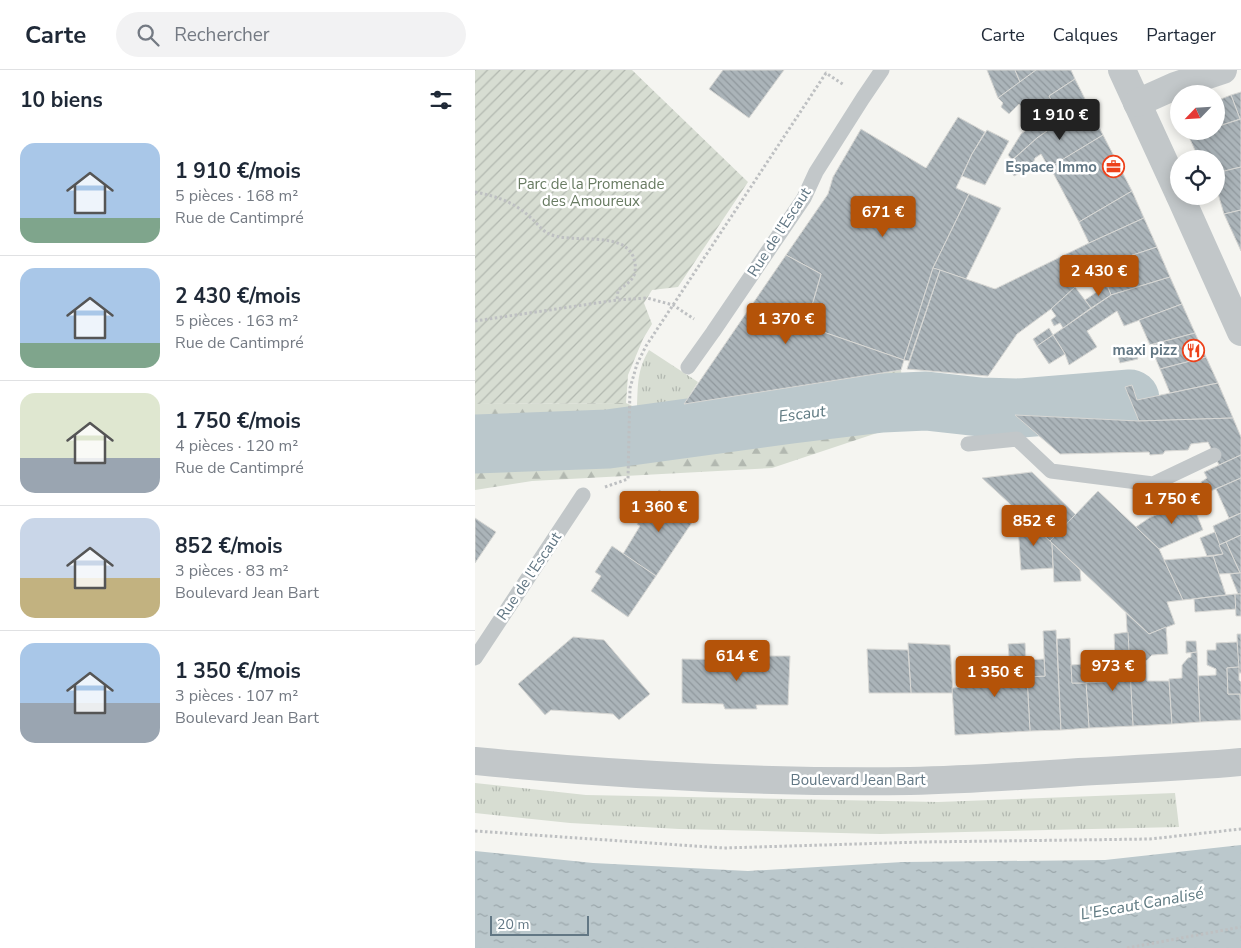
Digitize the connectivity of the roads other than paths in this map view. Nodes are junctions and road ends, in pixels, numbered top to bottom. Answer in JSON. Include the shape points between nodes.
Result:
{"nodes":[{"id":1,"x":882,"y":70,"type":"edge"},
{"id":2,"x":1123,"y":70,"type":"edge"},
{"id":3,"x":1223,"y":70,"type":"edge"},
{"id":4,"x":1137,"y":103,"type":"junction"},
{"id":5,"x":1170,"y":175,"type":"edge"},
{"id":6,"x":1184,"y":205,"type":"edge"},
{"id":7,"x":1241,"y":332,"type":"edge"},
{"id":8,"x":687,"y":367,"type":"dead end"},
{"id":9,"x":968,"y":444,"type":"dead end"},
{"id":10,"x":1214,"y":455,"type":"dead end"},
{"id":11,"x":583,"y":495,"type":"dead end"},
{"id":12,"x":475,"y":658,"type":"edge"},
{"id":13,"x":475,"y":761,"type":"edge"},
{"id":14,"x":1241,"y":762,"type":"edge"}],
"edges":[{"from":1,"to":8,"type":"lane","name":"Rue de l'Escaut","via":[[815,172],[804,198]]},
{"from":2,"to":4,"type":"street"},
{"from":3,"to":4,"type":"street"},
{"from":4,"to":5,"type":"street"},
{"from":6,"to":7,"type":"street"},
{"from":9,"to":10,"type":"lane","via":[[1017,439],[1051,471],[1153,484]]},
{"from":11,"to":12,"type":"lane","name":"Rue de l'Escaut"},
{"from":13,"to":14,"type":"street","name":"Boulevard Jean Bart","via":[[668,776],[834,781],[996,778]]}]}
